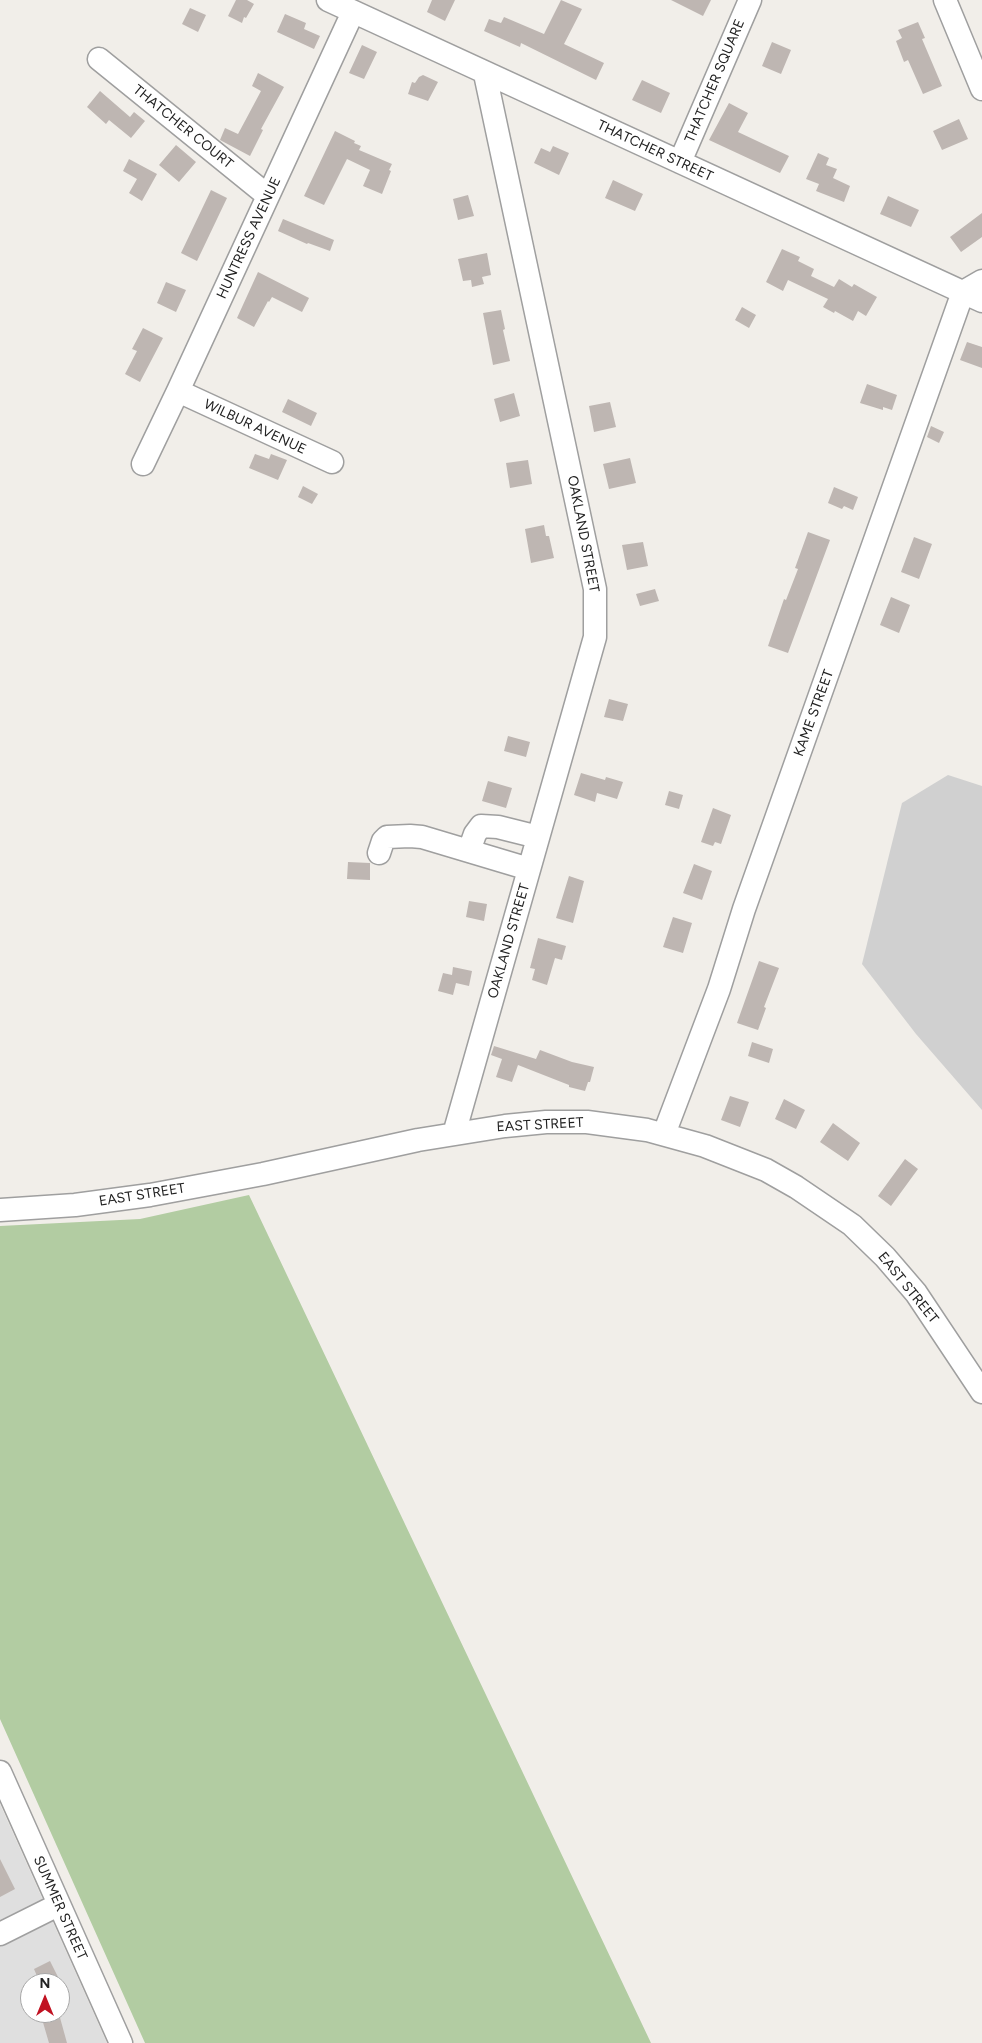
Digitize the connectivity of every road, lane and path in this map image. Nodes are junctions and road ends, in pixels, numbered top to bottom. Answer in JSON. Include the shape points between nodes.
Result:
{"nodes":[{"id":1,"x":328,"y":0,"type":"edge"},
{"id":2,"x":750,"y":0,"type":"edge"},
{"id":3,"x":946,"y":0,"type":"edge"},
{"id":4,"x":353,"y":12,"type":"junction"},
{"id":5,"x":99,"y":59,"type":"dead end"},
{"id":6,"x":486,"y":74,"type":"junction"},
{"id":7,"x":982,"y":90,"type":"edge"},
{"id":8,"x":680,"y":162,"type":"junction"},
{"id":9,"x":268,"y":196,"type":"junction"},
{"id":10,"x":976,"y":292,"type":"edge"},
{"id":11,"x":178,"y":391,"type":"junction"},
{"id":12,"x":332,"y":462,"type":"dead end"},
{"id":13,"x":143,"y":464,"type":"dead end"},
{"id":14,"x":538,"y":837,"type":"junction"},
{"id":15,"x":468,"y":851,"type":"junction"},
{"id":16,"x":379,"y":853,"type":"dead end"},
{"id":17,"x":529,"y":869,"type":"junction"},
{"id":18,"x":454,"y":1134,"type":"junction"},
{"id":19,"x":664,"y":1134,"type":"junction"},
{"id":20,"x":0,"y":1210,"type":"edge"},
{"id":21,"x":982,"y":1392,"type":"edge"},
{"id":22,"x":0,"y":1772,"type":"edge"},
{"id":23,"x":58,"y":1905,"type":"junction"},
{"id":24,"x":0,"y":1934,"type":"edge"},
{"id":25,"x":121,"y":2043,"type":"edge"}],
"edges":[{"from":1,"to":4,"type":"street","name":"THATCHER STREET"},
{"from":2,"to":8,"type":"street","name":"THATCHER SQUARE"},
{"from":3,"to":7,"type":"street"},
{"from":4,"to":6,"type":"street","name":"THATCHER STREET"},
{"from":4,"to":9,"type":"street","name":"HUNTRESS AVENUE"},
{"from":5,"to":9,"type":"street","name":"THATCHER COURT"},
{"from":6,"to":8,"type":"street","name":"THATCHER STREET"},
{"from":6,"to":14,"type":"street","name":"OAKLAND STREET","via":[[595,589],[595,637]]},
{"from":8,"to":10,"type":"street","name":"THATCHER STREET"},
{"from":9,"to":11,"type":"street","name":"HUNTRESS AVENUE"},
{"from":10,"to":19,"type":"street","name":"KAME STREET","via":[[744,909],[719,989]]},
{"from":11,"to":12,"type":"street","name":"WILBUR AVENUE"},
{"from":11,"to":13,"type":"street","name":"HUNTRESS AVENUE"},
{"from":14,"to":15,"type":"street","via":[[481,826]]},
{"from":14,"to":17,"type":"street","name":"OAKLAND STREET"},
{"from":15,"to":16,"type":"street","via":[[422,837],[398,835],[387,837]]},
{"from":15,"to":17,"type":"street"},
{"from":17,"to":18,"type":"street","name":"OAKLAND STREET"},
{"from":18,"to":19,"type":"street","name":"EAST STREET","via":[[546,1122],[586,1122]]},
{"from":18,"to":20,"type":"street","name":"EAST STREET","via":[[150,1195]]},
{"from":19,"to":21,"type":"street","name":"EAST STREET","via":[[766,1170],[852,1225],[886,1257],[916,1294]]},
{"from":22,"to":23,"type":"street","name":"SUMMER STREET"},
{"from":23,"to":24,"type":"street"},
{"from":23,"to":25,"type":"street","name":"SUMMER STREET"}]}
